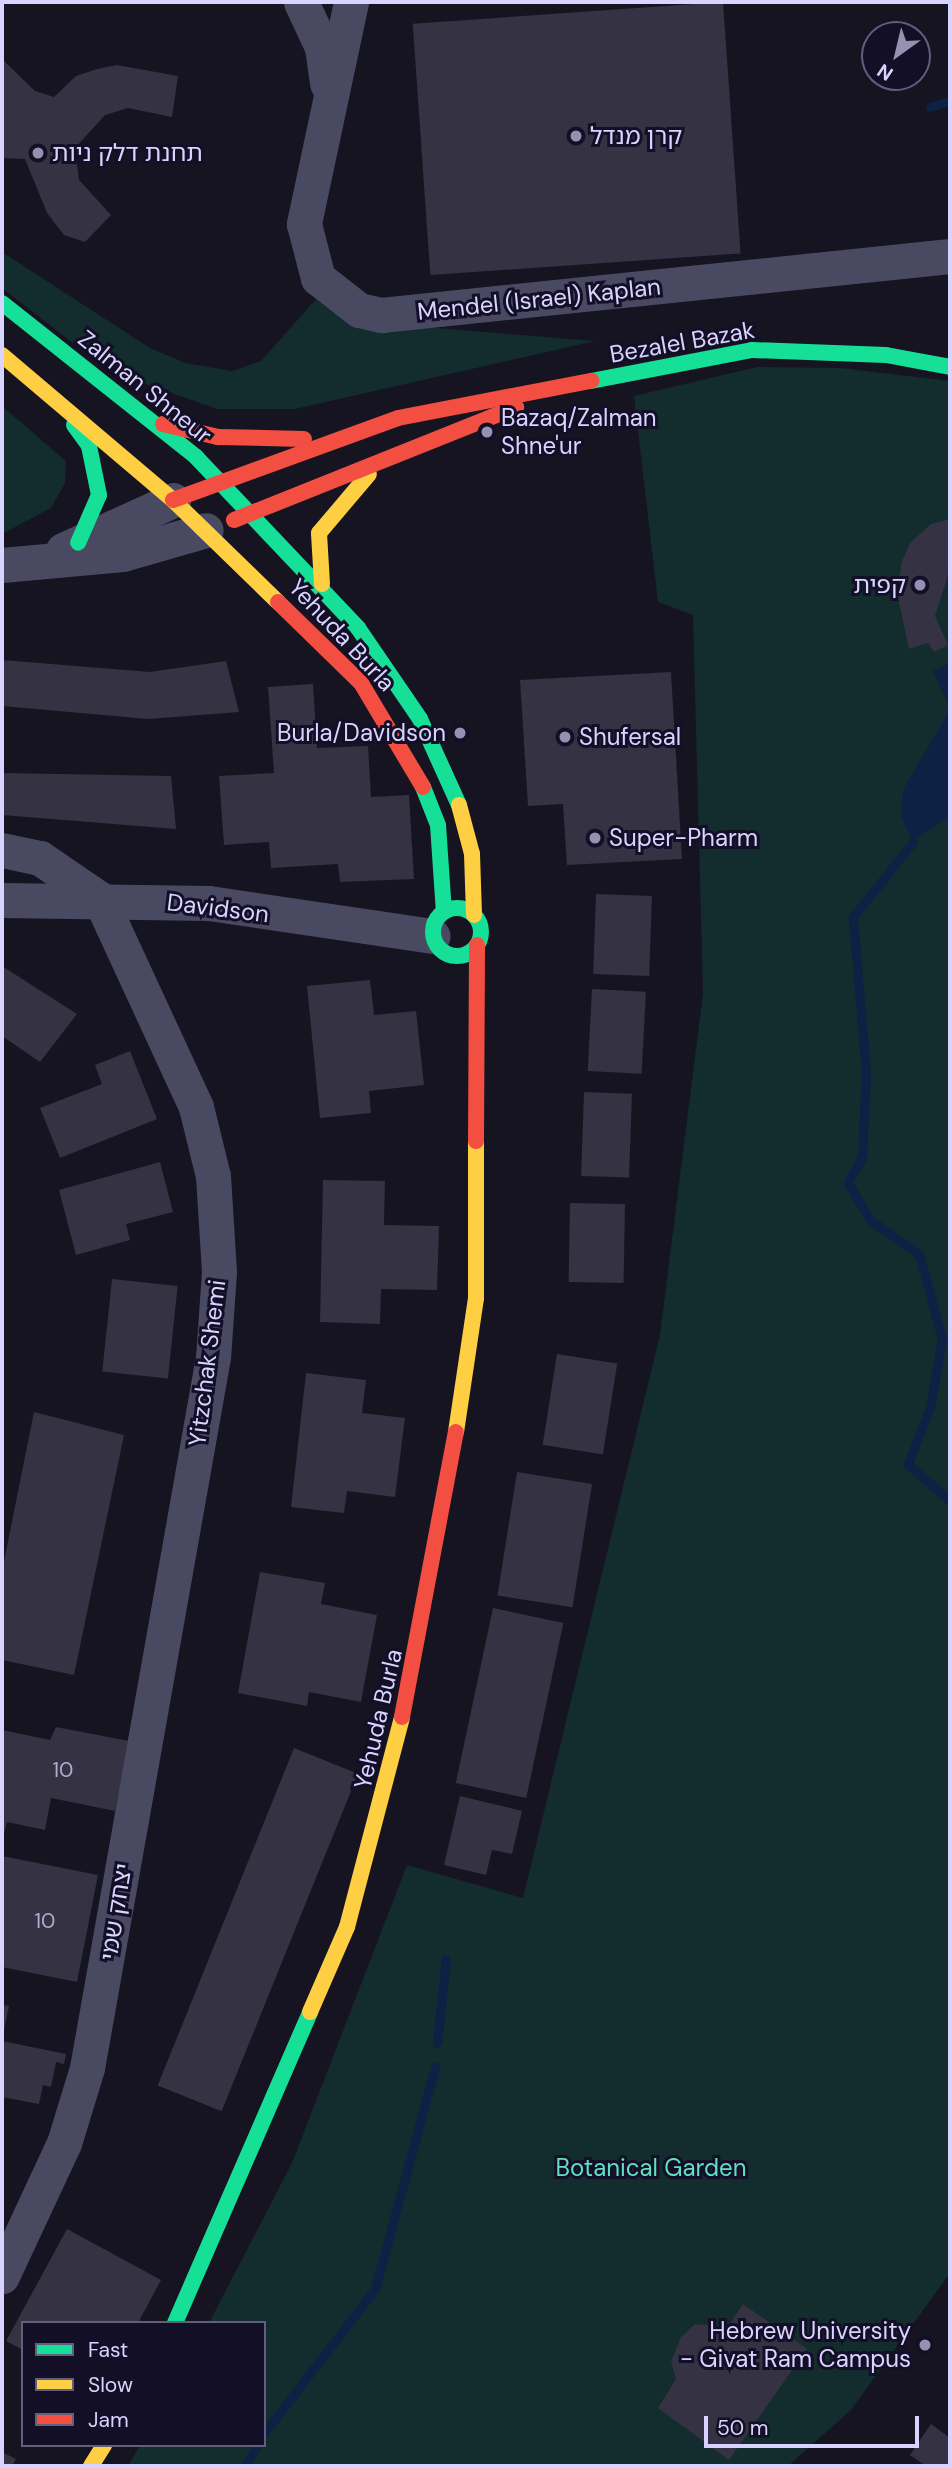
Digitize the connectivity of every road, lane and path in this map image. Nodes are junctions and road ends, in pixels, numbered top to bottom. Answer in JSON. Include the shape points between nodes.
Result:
{"nodes":[{"id":1,"x":301,"y":2,"type":"edge"},
{"id":2,"x":351,"y":2,"type":"edge"},
{"id":3,"x":327,"y":102,"type":"junction"},
{"id":4,"x":950,"y":256,"type":"edge"},
{"id":5,"x":2,"y":303,"type":"edge"},
{"id":6,"x":2,"y":355,"type":"edge"},
{"id":7,"x":950,"y":368,"type":"edge"},
{"id":8,"x":548,"y":392,"type":"junction"},
{"id":9,"x":59,"y":403,"type":"junction"},
{"id":10,"x":158,"y":422,"type":"junction"},
{"id":11,"x":336,"y":436,"type":"junction"},
{"id":12,"x":376,"y":467,"type":"junction"},
{"id":13,"x":221,"y":480,"type":"junction"},
{"id":14,"x":173,"y":500,"type":"junction"},
{"id":15,"x":255,"y":513,"type":"junction"},
{"id":16,"x":206,"y":530,"type":"junction"},
{"id":17,"x":78,"y":543,"type":"junction"},
{"id":18,"x":44,"y":558,"type":"junction"},
{"id":19,"x":2,"y":565,"type":"edge"},
{"id":20,"x":322,"y":584,"type":"junction"},
{"id":21,"x":2,"y":850,"type":"edge"},
{"id":22,"x":100,"y":899,"type":"junction"},
{"id":23,"x":2,"y":900,"type":"edge"},
{"id":24,"x":474,"y":915,"type":"junction"},
{"id":25,"x":440,"y":933,"type":"junction"},
{"id":26,"x":477,"y":945,"type":"junction"},
{"id":27,"x":450,"y":973,"type":"dead end"},
{"id":28,"x":456,"y":999,"type":"dead end"},
{"id":29,"x":477,"y":1089,"type":"junction"},
{"id":30,"x":154,"y":1678,"type":"joint"},
{"id":31,"x":2,"y":2276,"type":"edge"},
{"id":32,"x":176,"y":2321,"type":"edge"},
{"id":33,"x":103,"y":2447,"type":"edge"},
{"id":34,"x":91,"y":2466,"type":"edge"}],
"edges":[{"from":1,"to":3,"type":"street","name":"Mendel (Israel) Kaplan","via":[[322,47]]},
{"from":2,"to":3,"type":"street","name":"Mendel (Israel) Kaplan"},
{"from":3,"to":4,"type":"street","name":"Mendel (Israel) Kaplan","via":[[304,224],[309,251],[327,288],[381,315]]},
{"from":5,"to":10,"type":"street","name":"Zalman Shneur"},
{"from":6,"to":9,"type":"street"},
{"from":7,"to":8,"type":"street","name":"Bezalel Bazak","via":[[886,355],[752,350]]},
{"from":8,"to":11,"type":"street","name":"Bezalel Bazak","via":[[471,402]]},
{"from":8,"to":12,"type":"street","name":"Bezalel Bazak"},
{"from":9,"to":14,"type":"street"},
{"from":9,"to":17,"type":"street","via":[[97,470],[99,495]]},
{"from":10,"to":11,"type":"street","via":[[240,439]]},
{"from":10,"to":13,"type":"street","name":"Zalman Shneur"},
{"from":11,"to":13,"type":"street","name":"Bezalel Bazak"},
{"from":12,"to":15,"type":"street","name":"Bezalel Bazak"},
{"from":12,"to":20,"type":"street","via":[[319,533]]},
{"from":13,"to":14,"type":"street","name":"Bezalel Bazak"},
{"from":13,"to":15,"type":"street","name":"Zalman Shneur"},
{"from":14,"to":16,"type":"street","name":"Yehuda Burla"},
{"from":14,"to":17,"type":"street"},
{"from":15,"to":16,"type":"street","name":"Bezalel Bazak"},
{"from":15,"to":20,"type":"street","name":"Yehuda Burla"},
{"from":16,"to":18,"type":"street","via":[[123,554]]},
{"from":16,"to":25,"type":"street","name":"Yehuda Burla","via":[[361,683],[390,722],[438,825]]},
{"from":17,"to":18,"type":"street"},
{"from":18,"to":19,"type":"street"},
{"from":20,"to":24,"type":"street","name":"Yehuda Burla","via":[[389,670],[443,758],[467,820]]},
{"from":21,"to":22,"type":"street","via":[[40,858]]},
{"from":22,"to":23,"type":"street","name":"Davidson"},
{"from":22,"to":25,"type":"street","name":"Davidson","via":[[209,904]]},
{"from":22,"to":30,"type":"street","name":"Yitzchak Shemi","via":[[196,1107],[215,1204],[219,1272],[212,1357]]},
{"from":24,"to":25,"type":"street","via":[[456,908]]},
{"from":24,"to":26,"type":"street","via":[[481,933]]},
{"from":25,"to":26,"type":"street","via":[[461,956]]},
{"from":25,"to":27,"type":"street","name":"Yehuda Burla"},
{"from":26,"to":29,"type":"street","name":"Yehuda Burla"},
{"from":28,"to":29,"type":"street","name":"Yehuda Burla"},
{"from":29,"to":32,"type":"street","name":"Yehuda Burla","via":[[476,1298],[446,1502],[394,1757],[347,1927]]},
{"from":30,"to":31,"type":"street","name":"יצחק שמי","via":[[107,1969],[64,2143]]},
{"from":33,"to":34,"type":"street"}]}
